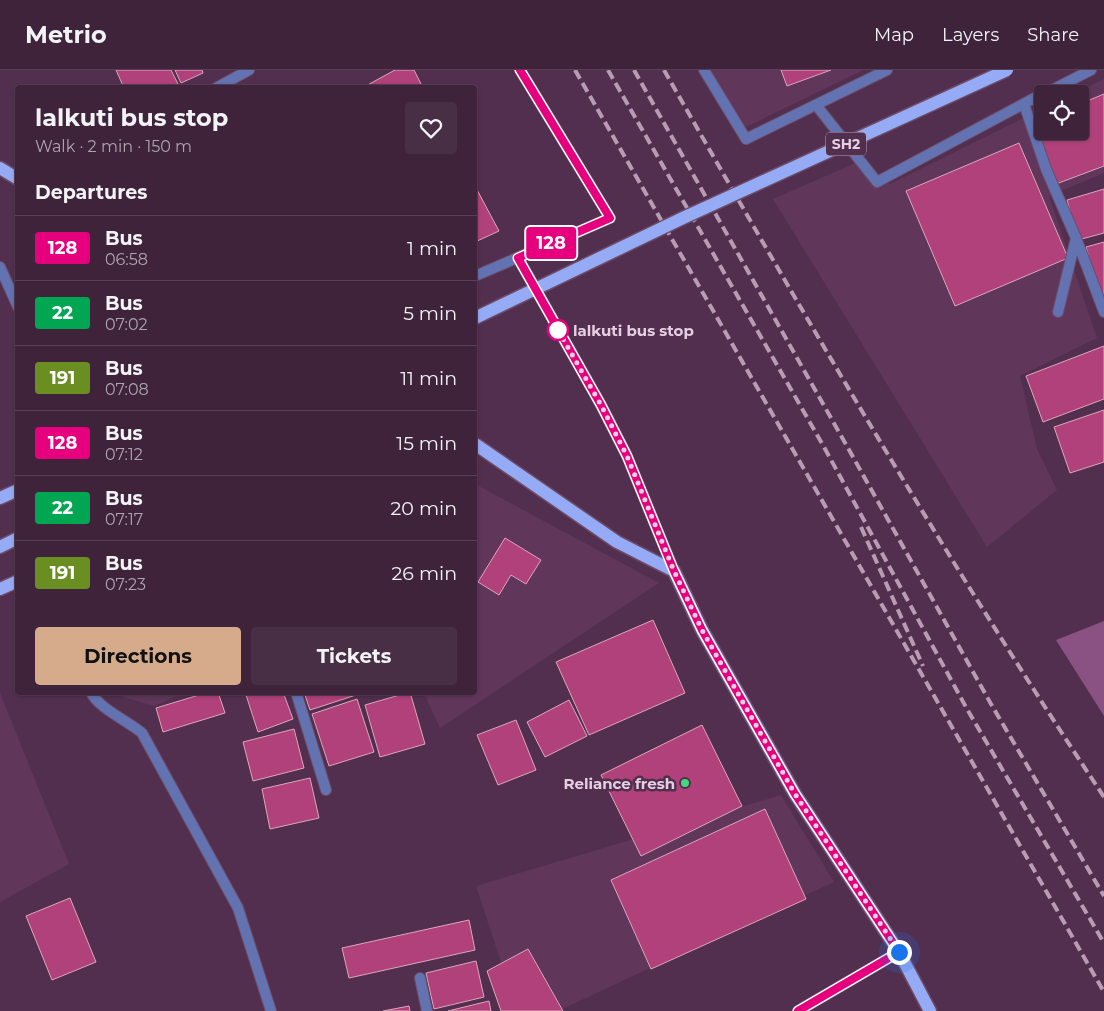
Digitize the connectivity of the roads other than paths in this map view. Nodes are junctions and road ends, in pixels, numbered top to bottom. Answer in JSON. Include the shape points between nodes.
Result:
{"nodes":[{"id":1,"x":247,"y":70,"type":"edge"},
{"id":2,"x":520,"y":70,"type":"edge"},
{"id":3,"x":704,"y":70,"type":"edge"},
{"id":4,"x":887,"y":70,"type":"edge"},
{"id":5,"x":1007,"y":70,"type":"edge"},
{"id":6,"x":1091,"y":70,"type":"edge"},
{"id":7,"x":221,"y":85,"type":"edge"},
{"id":8,"x":1061,"y":85,"type":"edge"},
{"id":9,"x":1034,"y":99,"type":"edge"},
{"id":10,"x":1024,"y":104,"type":"junction"},
{"id":11,"x":816,"y":105,"type":"junction"},
{"id":12,"x":0,"y":168,"type":"edge"},
{"id":13,"x":15,"y":178,"type":"edge"},
{"id":14,"x":1076,"y":238,"type":"junction"},
{"id":15,"x":518,"y":258,"type":"junction"},
{"id":16,"x":0,"y":267,"type":"edge"},
{"id":17,"x":477,"y":275,"type":"edge"},
{"id":18,"x":15,"y":300,"type":"edge"},
{"id":19,"x":1058,"y":312,"type":"dead end"},
{"id":20,"x":1104,"y":312,"type":"edge"},
{"id":21,"x":477,"y":317,"type":"edge"},
{"id":22,"x":477,"y":445,"type":"edge"},
{"id":23,"x":15,"y":491,"type":"edge"},
{"id":24,"x":0,"y":498,"type":"edge"},
{"id":25,"x":15,"y":540,"type":"edge"},
{"id":26,"x":0,"y":547,"type":"edge"},
{"id":27,"x":674,"y":571,"type":"junction"},
{"id":28,"x":15,"y":582,"type":"edge"},
{"id":29,"x":0,"y":589,"type":"edge"},
{"id":30,"x":92,"y":695,"type":"edge"},
{"id":31,"x":297,"y":695,"type":"edge"},
{"id":32,"x":326,"y":790,"type":"dead end"},
{"id":33,"x":899,"y":952,"type":"junction"},
{"id":34,"x":420,"y":978,"type":"dead end"},
{"id":35,"x":271,"y":1011,"type":"edge"},
{"id":36,"x":427,"y":1011,"type":"edge"},
{"id":37,"x":798,"y":1011,"type":"edge"},
{"id":38,"x":930,"y":1011,"type":"edge"}],
"edges":[{"from":1,"to":7,"type":"street"},
{"from":2,"to":15,"type":"street","via":[[610,218]]},
{"from":3,"to":11,"type":"street","via":[[746,140]]},
{"from":4,"to":11,"type":"street"},
{"from":5,"to":21,"type":"main road","number":"SH2","bridge":true,"via":[[685,217]]},
{"from":6,"to":8,"type":"street"},
{"from":9,"to":10,"type":"street"},
{"from":10,"to":11,"type":"street","via":[[877,182]]},
{"from":10,"to":14,"type":"street","via":[[1046,169]]},
{"from":12,"to":13,"type":"main road"},
{"from":14,"to":19,"type":"street"},
{"from":14,"to":20,"type":"street"},
{"from":15,"to":17,"type":"street"},
{"from":15,"to":27,"type":"street","via":[[601,405]]},
{"from":16,"to":18,"type":"street"},
{"from":22,"to":27,"type":"main road","via":[[617,542]]},
{"from":23,"to":24,"type":"main road"},
{"from":25,"to":26,"type":"main road"},
{"from":27,"to":33,"type":"main road","via":[[702,630],[795,794]]},
{"from":28,"to":29,"type":"main road"},
{"from":30,"to":35,"type":"street","via":[[102,706],[142,733],[238,908]]},
{"from":31,"to":32,"type":"street"},
{"from":33,"to":37,"type":"street"},
{"from":33,"to":38,"type":"main road"},
{"from":34,"to":36,"type":"street"}]}
